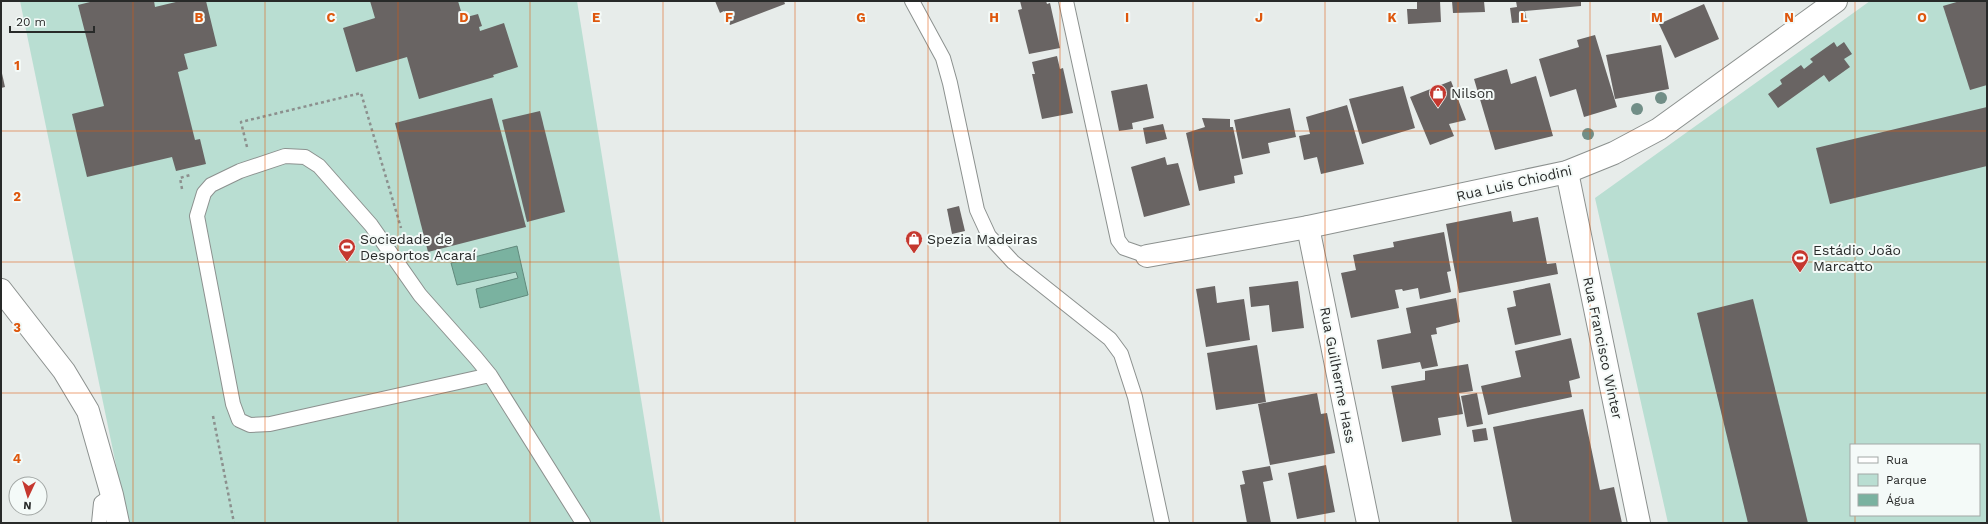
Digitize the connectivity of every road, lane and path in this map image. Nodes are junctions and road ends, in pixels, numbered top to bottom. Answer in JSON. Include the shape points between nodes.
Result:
{"nodes":[{"id":1,"x":912,"y":1,"type":"edge"},
{"id":2,"x":1066,"y":1,"type":"edge"},
{"id":3,"x":1836,"y":1,"type":"edge"},
{"id":4,"x":248,"y":152,"type":"dead end"},
{"id":5,"x":1567,"y":172,"type":"junction"},
{"id":6,"x":194,"y":174,"type":"dead end"},
{"id":7,"x":182,"y":191,"type":"dead end"},
{"id":8,"x":1308,"y":227,"type":"junction"},
{"id":9,"x":403,"y":235,"type":"dead end"},
{"id":10,"x":1147,"y":256,"type":"joint"},
{"id":11,"x":1,"y":290,"type":"edge"},
{"id":12,"x":490,"y":375,"type":"junction"},
{"id":13,"x":212,"y":410,"type":"dead end"},
{"id":14,"x":112,"y":495,"type":"junction"},
{"id":15,"x":98,"y":523,"type":"edge"},
{"id":16,"x":118,"y":523,"type":"edge"},
{"id":17,"x":234,"y":523,"type":"edge"},
{"id":18,"x":583,"y":523,"type":"edge"},
{"id":19,"x":1162,"y":523,"type":"edge"},
{"id":20,"x":1368,"y":523,"type":"edge"},
{"id":21,"x":1639,"y":523,"type":"edge"}],
"edges":[{"from":1,"to":19,"type":"lane","via":[[942,58],[950,83],[977,210],[989,236],[1013,262],[1110,339],[1121,354],[1135,397]]},
{"from":2,"to":10,"type":"lane","via":[[1118,240],[1124,248]]},
{"from":3,"to":5,"type":"street","name":"Rua Luis Chiodini","via":[[1659,129],[1614,153]]},
{"from":4,"to":9,"type":"path","via":[[241,122],[361,93]]},
{"from":5,"to":8,"type":"street","name":"Rua Luis Chiodini"},
{"from":5,"to":21,"type":"street","name":"Rua Francisco Winter"},
{"from":6,"to":7,"type":"path","via":[[180,178]]},
{"from":8,"to":10,"type":"street","name":"Rua Luis Chiodini"},
{"from":8,"to":20,"type":"street","name":"Rua Guilherme Hass"},
{"from":11,"to":14,"type":"street","via":[[64,371],[88,411]]},
{"from":12,"to":12,"type":"lane","via":[[420,295],[371,225],[319,166],[304,157],[285,156],[240,171],[211,185],[204,193],[197,216],[233,404],[239,420],[250,425],[270,424]]},
{"from":12,"to":18,"type":"lane"},
{"from":13,"to":17,"type":"path"},
{"from":14,"to":15,"type":"lane","via":[[101,503]]},
{"from":14,"to":16,"type":"street"}]}
